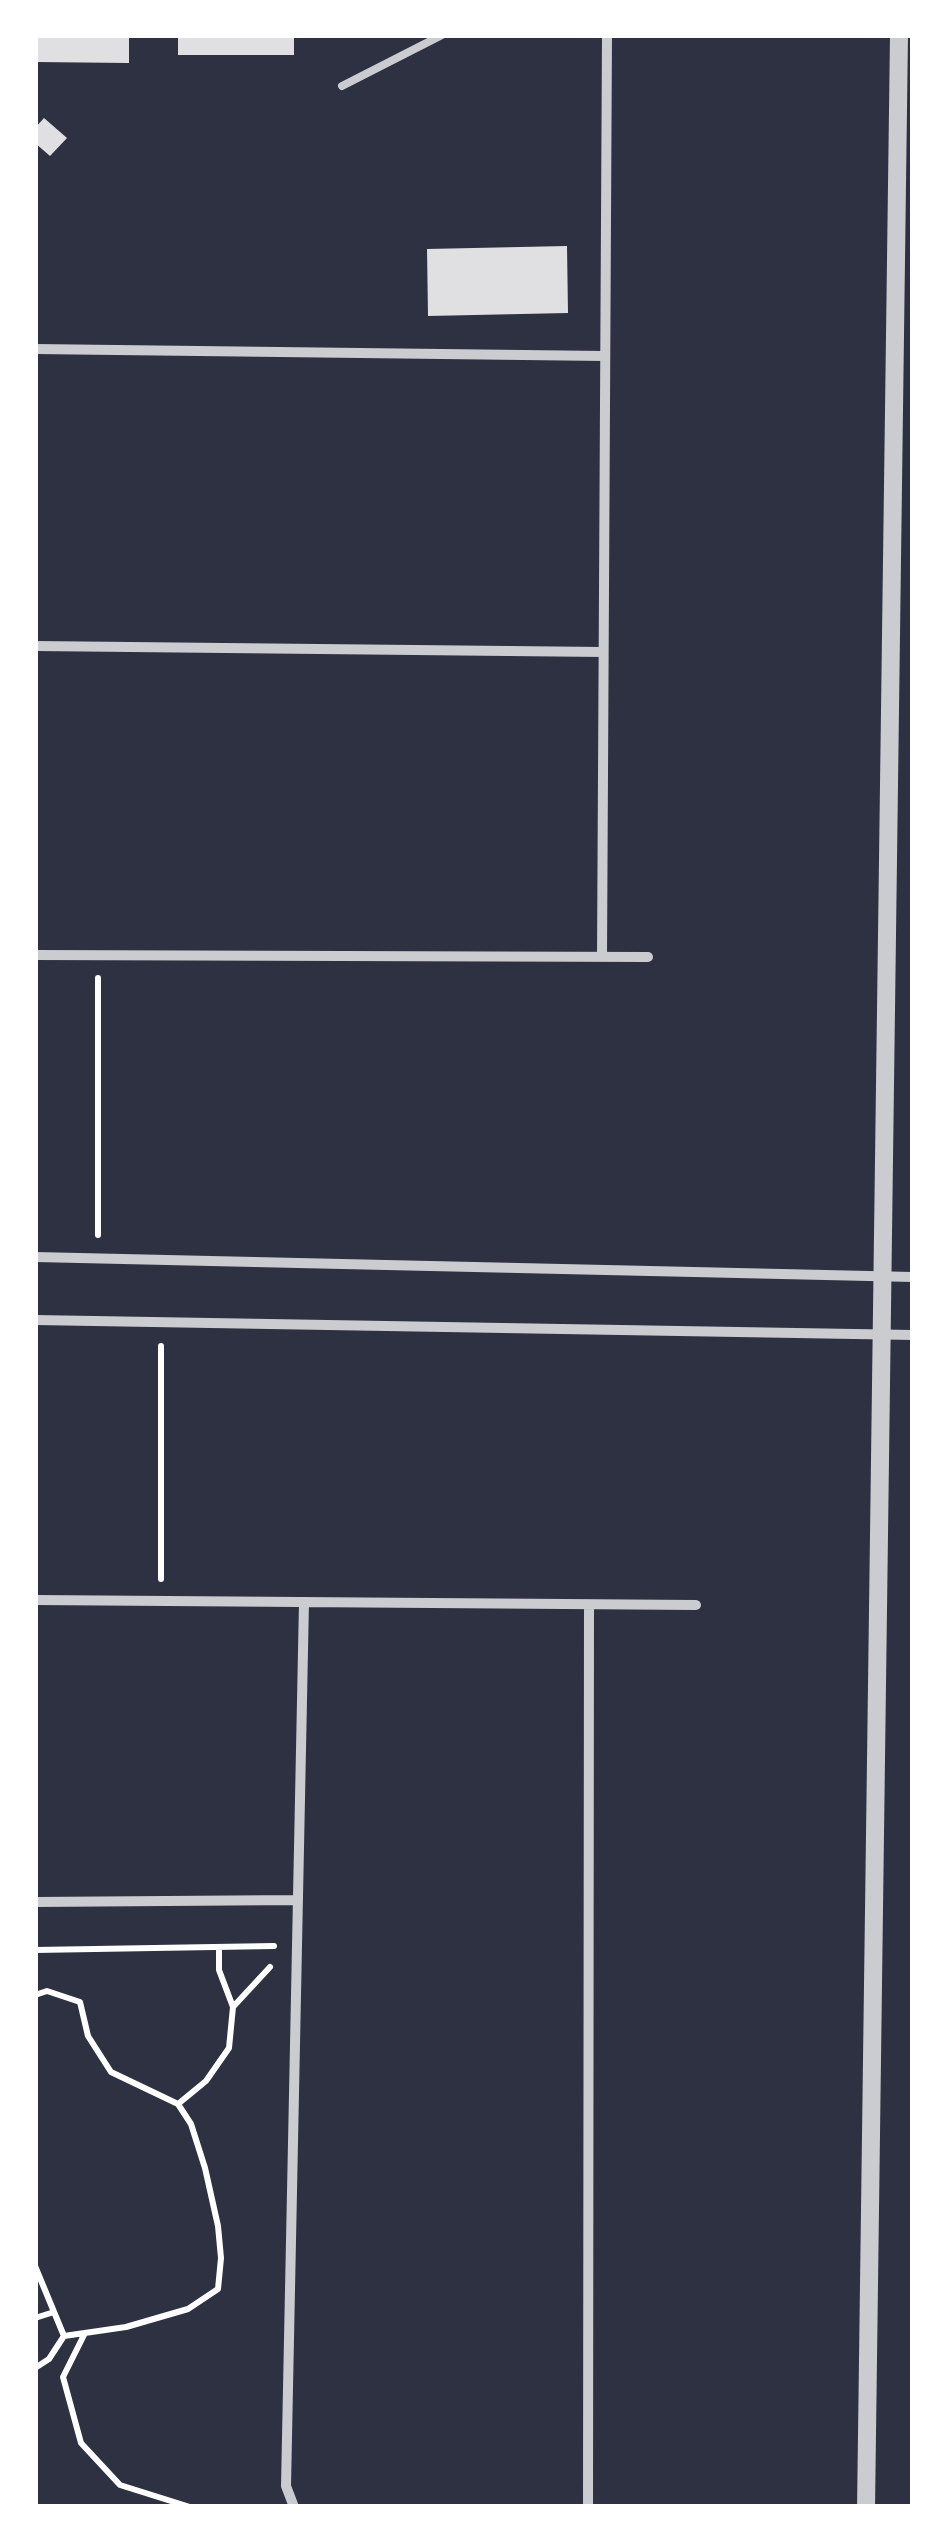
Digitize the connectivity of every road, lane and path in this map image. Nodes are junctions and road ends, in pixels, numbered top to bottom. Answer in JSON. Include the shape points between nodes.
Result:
{"nodes":[{"id":1,"x":442,"y":35,"type":"edge"},
{"id":2,"x":607,"y":35,"type":"edge"},
{"id":3,"x":898,"y":35,"type":"edge"},
{"id":4,"x":342,"y":86,"type":"dead end"},
{"id":5,"x":35,"y":348,"type":"edge"},
{"id":6,"x":904,"y":348,"type":"edge"},
{"id":7,"x":604,"y":356,"type":"junction"},
{"id":8,"x":894,"y":441,"type":"junction"},
{"id":9,"x":913,"y":441,"type":"edge"},
{"id":10,"x":35,"y":646,"type":"edge"},
{"id":11,"x":603,"y":652,"type":"junction"},
{"id":12,"x":35,"y":955,"type":"edge"},
{"id":13,"x":98,"y":956,"type":"junction"},
{"id":14,"x":602,"y":956,"type":"junction"},
{"id":15,"x":648,"y":957,"type":"dead end"},
{"id":16,"x":35,"y":1256,"type":"edge"},
{"id":17,"x":98,"y":1257,"type":"junction"},
{"id":18,"x":882,"y":1276,"type":"junction"},
{"id":19,"x":913,"y":1277,"type":"edge"},
{"id":20,"x":35,"y":1320,"type":"edge"},
{"id":21,"x":161,"y":1320,"type":"junction"},
{"id":22,"x":882,"y":1334,"type":"junction"},
{"id":23,"x":913,"y":1335,"type":"edge"},
{"id":24,"x":35,"y":1600,"type":"edge"},
{"id":25,"x":161,"y":1601,"type":"junction"},
{"id":26,"x":304,"y":1602,"type":"junction"},
{"id":27,"x":589,"y":1605,"type":"junction"},
{"id":28,"x":696,"y":1605,"type":"dead end"},
{"id":29,"x":297,"y":1900,"type":"junction"},
{"id":30,"x":35,"y":1902,"type":"edge"},
{"id":31,"x":299,"y":1945,"type":"junction"},
{"id":32,"x":219,"y":1947,"type":"junction"},
{"id":33,"x":35,"y":1950,"type":"edge"},
{"id":34,"x":35,"y":1995,"type":"edge"},
{"id":35,"x":233,"y":2007,"type":"junction"},
{"id":36,"x":178,"y":2104,"type":"junction"},
{"id":37,"x":35,"y":2266,"type":"edge"},
{"id":38,"x":54,"y":2312,"type":"junction"},
{"id":39,"x":35,"y":2318,"type":"edge"},
{"id":40,"x":84,"y":2335,"type":"junction"},
{"id":41,"x":64,"y":2336,"type":"junction"},
{"id":42,"x":35,"y":2368,"type":"edge"},
{"id":43,"x":190,"y":2507,"type":"edge"},
{"id":44,"x":294,"y":2507,"type":"edge"},
{"id":45,"x":588,"y":2507,"type":"edge"},
{"id":46,"x":866,"y":2507,"type":"edge"}],
"edges":[{"from":1,"to":4,"type":"lane"},
{"from":2,"to":7,"type":"street"},
{"from":3,"to":6,"type":"street"},
{"from":5,"to":7,"type":"street"},
{"from":6,"to":8,"type":"street"},
{"from":7,"to":11,"type":"street"},
{"from":8,"to":9,"type":"street"},
{"from":8,"to":18,"type":"street"},
{"from":10,"to":11,"type":"street"},
{"from":11,"to":14,"type":"street"},
{"from":12,"to":13,"type":"street"},
{"from":13,"to":14,"type":"street"},
{"from":13,"to":17,"type":"path"},
{"from":14,"to":15,"type":"street"},
{"from":16,"to":17,"type":"street"},
{"from":17,"to":18,"type":"street"},
{"from":18,"to":19,"type":"street"},
{"from":18,"to":22,"type":"street"},
{"from":20,"to":21,"type":"street"},
{"from":21,"to":22,"type":"street"},
{"from":21,"to":25,"type":"path"},
{"from":22,"to":23,"type":"street"},
{"from":22,"to":46,"type":"street"},
{"from":24,"to":25,"type":"street"},
{"from":25,"to":26,"type":"street"},
{"from":26,"to":27,"type":"street"},
{"from":26,"to":29,"type":"street"},
{"from":27,"to":28,"type":"street"},
{"from":27,"to":45,"type":"street"},
{"from":29,"to":30,"type":"street"},
{"from":29,"to":31,"type":"street"},
{"from":31,"to":32,"type":"path"},
{"from":31,"to":35,"type":"path"},
{"from":31,"to":44,"type":"street","via":[[286,2486]]},
{"from":32,"to":33,"type":"path"},
{"from":32,"to":35,"type":"path","via":[[219,1970]]},
{"from":34,"to":36,"type":"path","via":[[80,2002],[88,2036],[112,2072]]},
{"from":35,"to":36,"type":"path","via":[[229,2048],[206,2081]]},
{"from":36,"to":40,"type":"path","via":[[191,2124],[211,2192],[221,2258],[218,2289],[170,2316]]},
{"from":37,"to":38,"type":"path"},
{"from":38,"to":39,"type":"path"},
{"from":38,"to":41,"type":"path"},
{"from":40,"to":41,"type":"path"},
{"from":40,"to":43,"type":"path","via":[[63,2377],[81,2443],[120,2485]]},
{"from":41,"to":42,"type":"path"}]}
